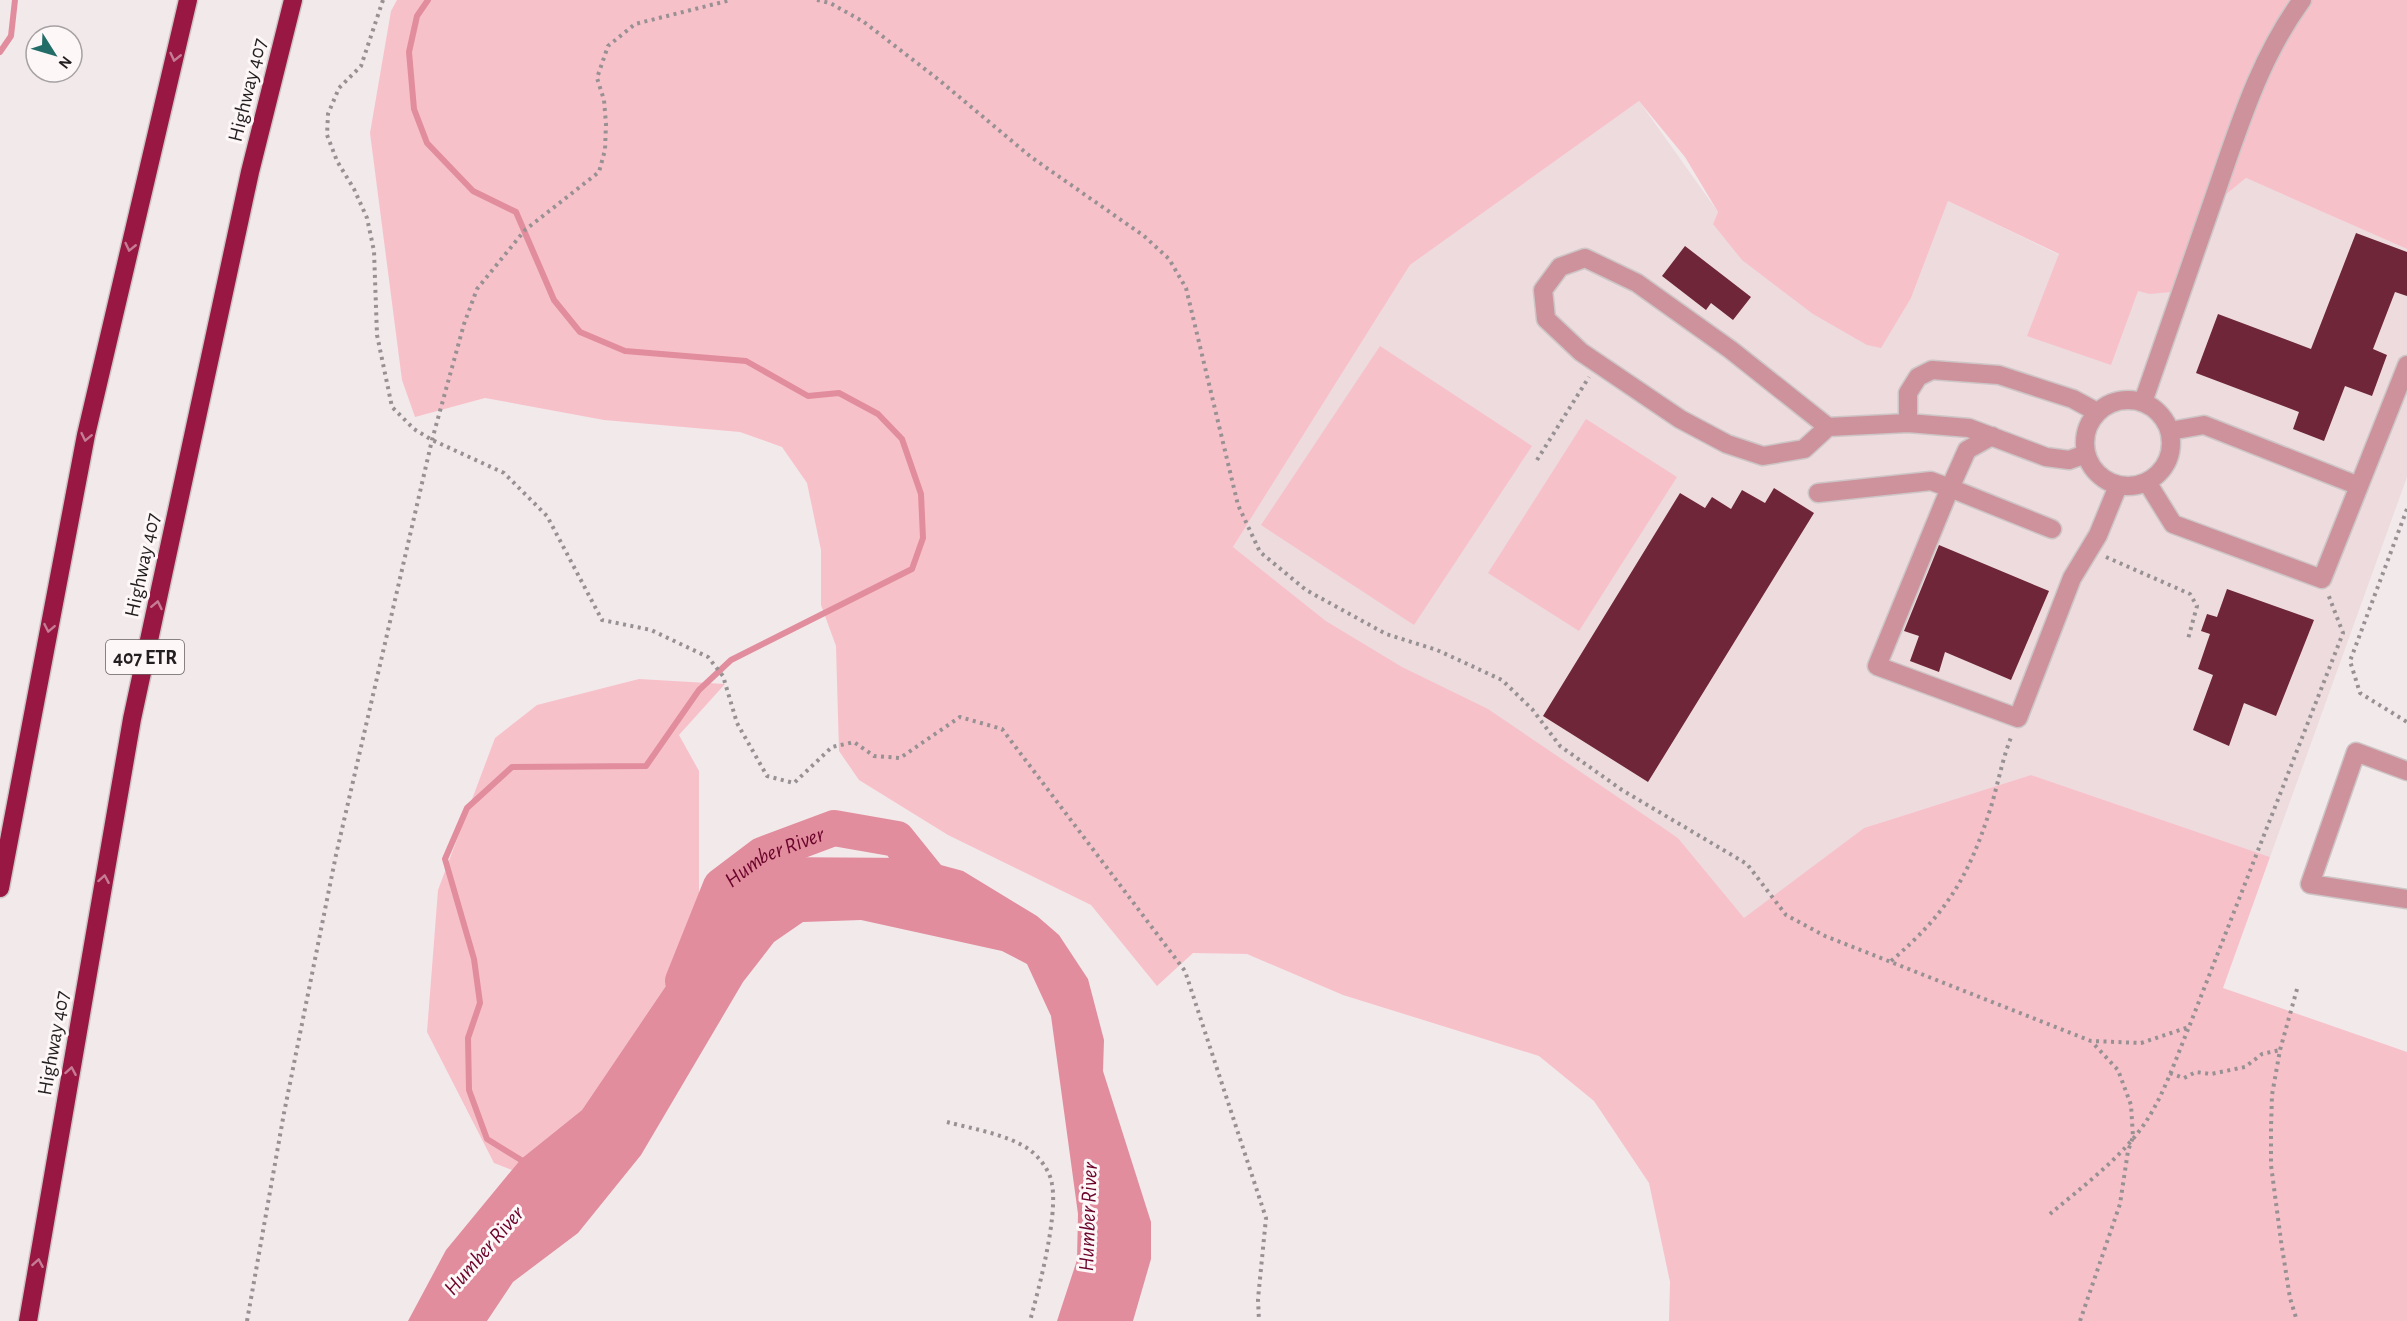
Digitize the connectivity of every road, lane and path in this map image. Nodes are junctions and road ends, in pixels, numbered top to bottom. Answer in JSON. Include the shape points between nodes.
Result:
{"nodes":[{"id":1,"x":188,"y":0,"type":"edge"},
{"id":2,"x":293,"y":0,"type":"edge"},
{"id":3,"x":383,"y":0,"type":"edge"},
{"id":4,"x":729,"y":0,"type":"edge"},
{"id":5,"x":817,"y":0,"type":"edge"},
{"id":6,"x":2302,"y":0,"type":"edge"},
{"id":7,"x":1597,"y":363,"type":"junction"},
{"id":8,"x":2407,"y":365,"type":"edge"},
{"id":9,"x":2143,"y":402,"type":"junction"},
{"id":10,"x":2097,"y":412,"type":"junction"},
{"id":11,"x":1908,"y":423,"type":"junction"},
{"id":12,"x":1828,"y":427,"type":"junction"},
{"id":13,"x":2170,"y":431,"type":"junction"},
{"id":14,"x":1992,"y":436,"type":"junction"},
{"id":15,"x":432,"y":440,"type":"junction"},
{"id":16,"x":2086,"y":454,"type":"junction"},
{"id":17,"x":1537,"y":460,"type":"dead end"},
{"id":18,"x":2147,"y":482,"type":"junction"},
{"id":19,"x":2118,"y":486,"type":"junction"},
{"id":20,"x":2359,"y":486,"type":"junction"},
{"id":21,"x":1950,"y":488,"type":"junction"},
{"id":22,"x":1818,"y":493,"type":"dead end"},
{"id":23,"x":2407,"y":508,"type":"edge"},
{"id":24,"x":2052,"y":529,"type":"dead end"},
{"id":25,"x":2089,"y":549,"type":"junction"},
{"id":26,"x":2322,"y":579,"type":"junction"},
{"id":27,"x":2188,"y":639,"type":"dead end"},
{"id":28,"x":2018,"y":718,"type":"junction"},
{"id":29,"x":2407,"y":722,"type":"edge"},
{"id":30,"x":2407,"y":771,"type":"edge"},
{"id":31,"x":0,"y":888,"type":"edge"},
{"id":32,"x":2407,"y":899,"type":"edge"},
{"id":33,"x":1891,"y":961,"type":"junction"},
{"id":34,"x":2297,"y":989,"type":"dead end"},
{"id":35,"x":2189,"y":1027,"type":"junction"},
{"id":36,"x":2091,"y":1041,"type":"junction"},
{"id":37,"x":2280,"y":1050,"type":"junction"},
{"id":38,"x":2170,"y":1073,"type":"junction"},
{"id":39,"x":947,"y":1122,"type":"dead end"},
{"id":40,"x":2133,"y":1137,"type":"junction"},
{"id":41,"x":2050,"y":1214,"type":"dead end"},
{"id":42,"x":28,"y":1321,"type":"edge"},
{"id":43,"x":247,"y":1321,"type":"edge"},
{"id":44,"x":1030,"y":1321,"type":"edge"},
{"id":45,"x":1259,"y":1321,"type":"edge"},
{"id":46,"x":2080,"y":1321,"type":"edge"},
{"id":47,"x":2297,"y":1321,"type":"edge"}],
"edges":[{"from":1,"to":31,"type":"highway","one_way":true,"via":[[86,435]]},
{"from":42,"to":2,"type":"highway","name":"Highway 407","number":"407 ETR","one_way":true,"via":[[132,719],[250,172]]},
{"from":3,"to":15,"type":"path","via":[[361,66],[339,88],[328,114],[327,135],[367,218],[374,251],[377,335],[392,407]]},
{"from":4,"to":15,"type":"path","via":[[635,24],[608,46],[597,78],[606,124],[599,172],[525,230],[477,289]]},
{"from":5,"to":33,"type":"path","via":[[864,22],[1022,150],[1144,236],[1169,259],[1186,288],[1238,505],[1260,552],[1306,590],[1386,634],[1437,650],[1502,680],[1532,709],[1560,746],[1622,790],[1747,864],[1786,915],[1825,936]]},
{"from":6,"to":9,"type":"lane","via":[[2272,45],[2258,75]]},
{"from":7,"to":12,"type":"lane","via":[[1680,419],[1727,444],[1763,456],[1804,449]]},
{"from":7,"to":12,"type":"lane","via":[[1546,319],[1543,290],[1560,267],[1585,258],[1637,283],[1731,350]]},
{"from":7,"to":17,"type":"path"},
{"from":8,"to":20,"type":"lane"},
{"from":9,"to":10,"type":"lane","via":[[2119,400]]},
{"from":9,"to":13,"type":"lane","via":[[2160,414]]},
{"from":10,"to":11,"type":"lane","via":[[2073,399],[1999,375],[1932,370],[1918,377],[1908,393]]},
{"from":10,"to":16,"type":"lane","via":[[2086,432]]},
{"from":11,"to":12,"type":"lane"},
{"from":11,"to":14,"type":"lane","via":[[1969,428]]},
{"from":13,"to":18,"type":"lane","via":[[2168,461]]},
{"from":13,"to":20,"type":"lane","via":[[2204,425]]},
{"from":14,"to":16,"type":"lane","via":[[2046,457],[2069,460]]},
{"from":14,"to":21,"type":"lane","via":[[1967,450]]},
{"from":15,"to":43,"type":"path","via":[[336,855]]},
{"from":15,"to":45,"type":"path","via":[[504,473],[547,516],[602,620],[651,630],[708,657],[723,676],[737,723],[767,776],[794,783],[832,747],[854,742],[874,756],[900,758],[960,717],[1002,729],[1185,970],[1266,1218]]},
{"from":16,"to":19,"type":"lane","via":[[2097,474]]},
{"from":18,"to":19,"type":"lane"},
{"from":18,"to":26,"type":"lane","via":[[2173,524]]},
{"from":19,"to":25,"type":"lane"},
{"from":20,"to":26,"type":"lane"},
{"from":21,"to":22,"type":"lane","via":[[1931,481]]},
{"from":21,"to":24,"type":"lane"},
{"from":21,"to":28,"type":"lane","via":[[1877,666]]},
{"from":23,"to":29,"type":"path","via":[[2350,662],[2360,693]]},
{"from":25,"to":27,"type":"path","via":[[2190,594],[2197,606]]},
{"from":25,"to":28,"type":"lane","via":[[2072,578]]},
{"from":26,"to":35,"type":"path","via":[[2343,633]]},
{"from":28,"to":33,"type":"path","via":[[1990,810],[1959,886],[1926,928]]},
{"from":30,"to":32,"type":"lane","via":[[2356,752],[2310,884]]},
{"from":33,"to":36,"type":"path"},
{"from":34,"to":37,"type":"path"},
{"from":35,"to":36,"type":"path","via":[[2141,1043]]},
{"from":35,"to":38,"type":"path"},
{"from":36,"to":40,"type":"path","via":[[2118,1070],[2131,1105]]},
{"from":37,"to":38,"type":"path","via":[[2262,1054],[2245,1067],[2211,1074],[2196,1072],[2184,1078]]},
{"from":37,"to":47,"type":"path","via":[[2272,1095],[2271,1165],[2286,1274]]},
{"from":38,"to":40,"type":"path","via":[[2146,1122]]},
{"from":39,"to":44,"type":"path","via":[[1016,1143],[1039,1158],[1048,1172],[1052,1219]]},
{"from":40,"to":41,"type":"path"},
{"from":40,"to":46,"type":"path","via":[[2120,1204]]}]}
